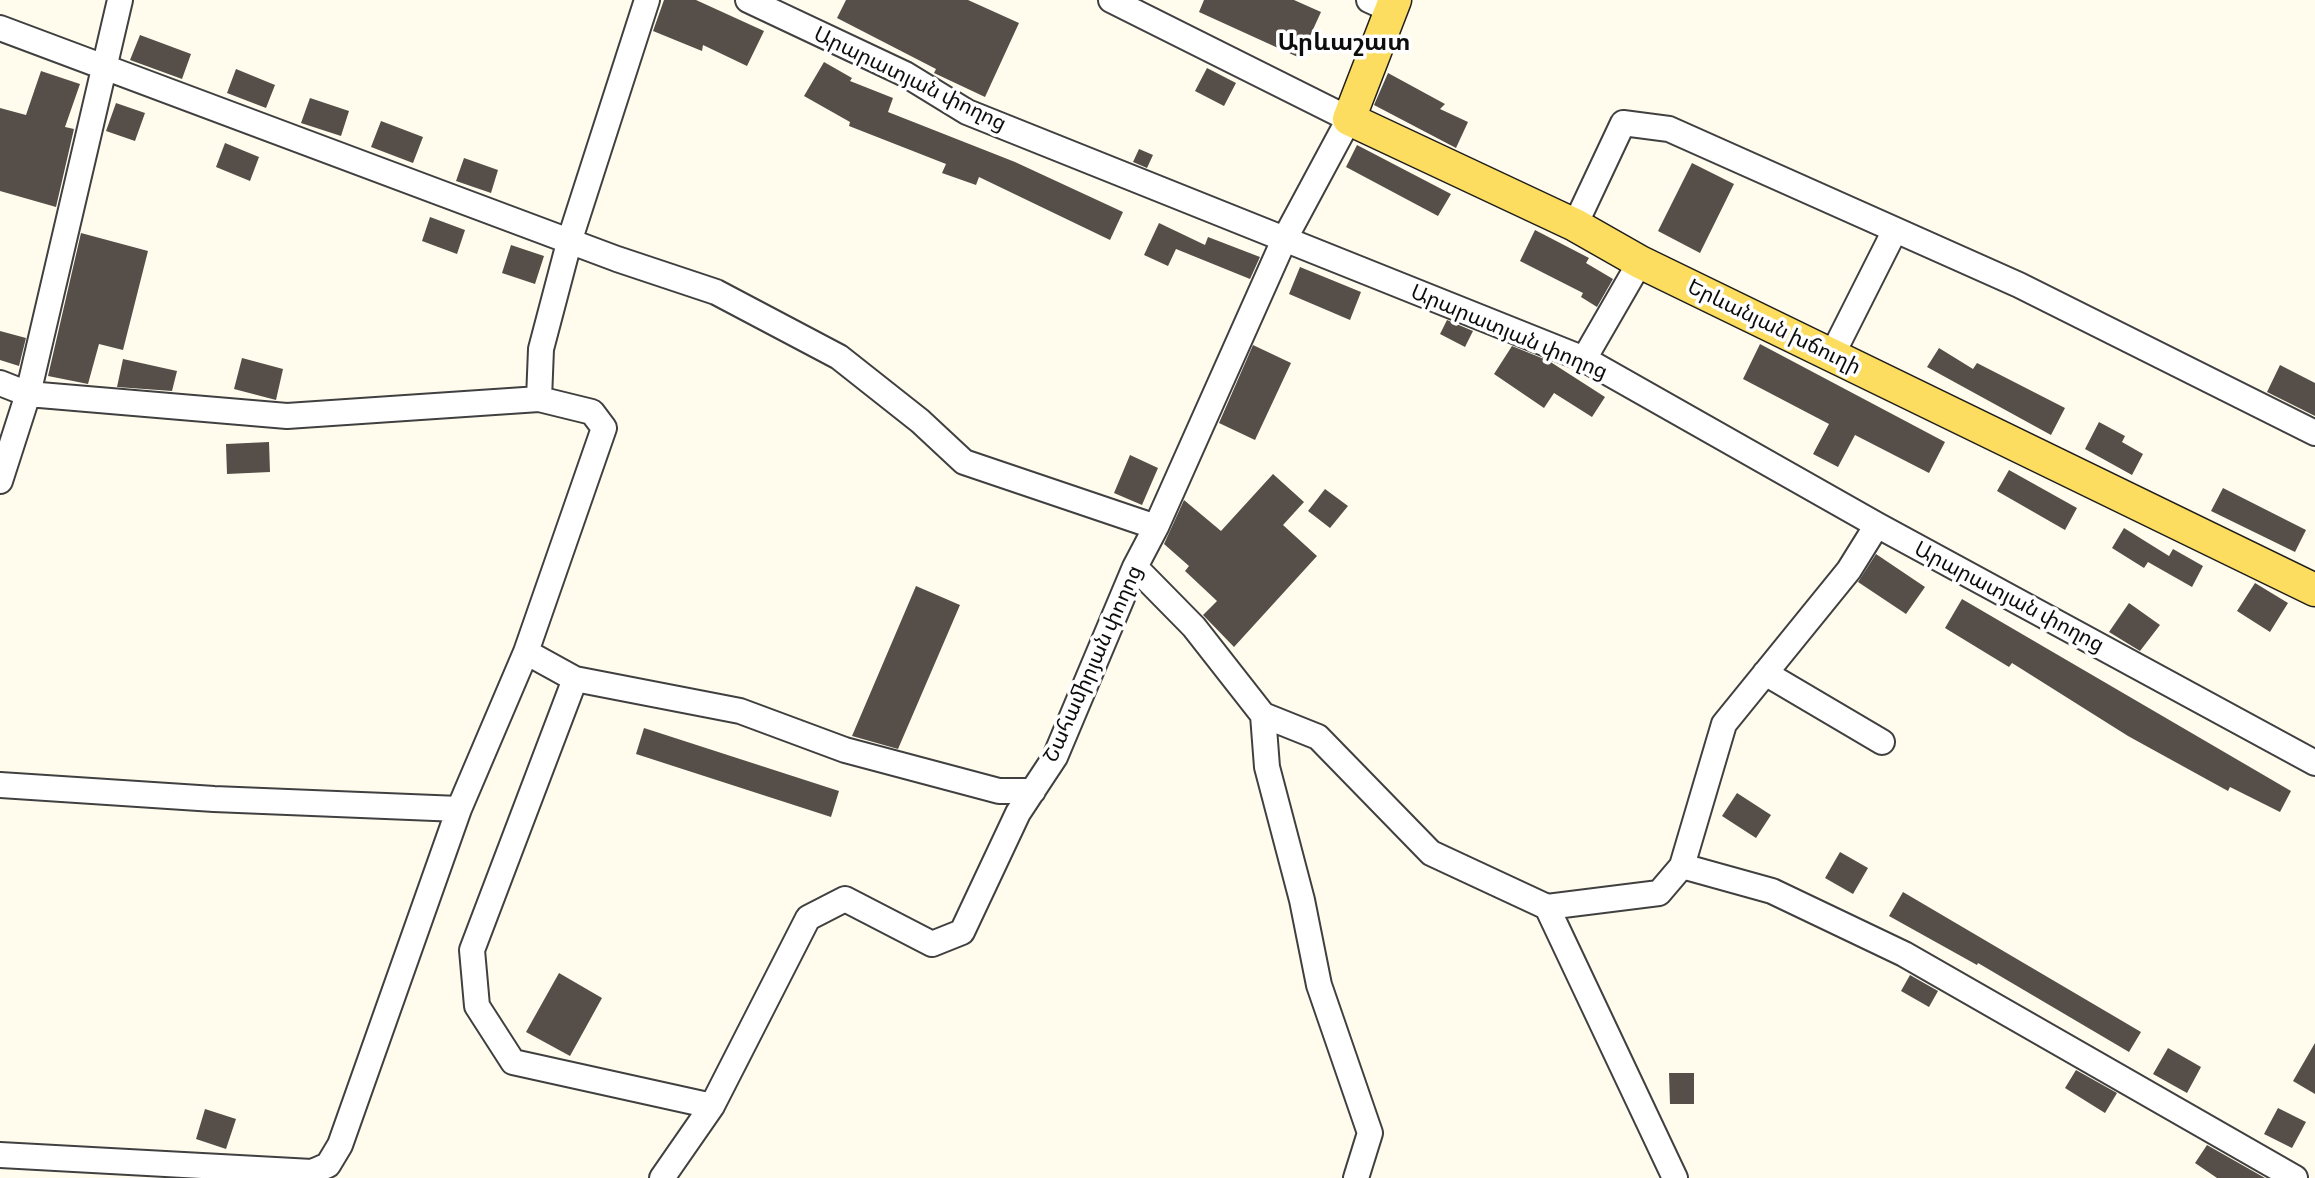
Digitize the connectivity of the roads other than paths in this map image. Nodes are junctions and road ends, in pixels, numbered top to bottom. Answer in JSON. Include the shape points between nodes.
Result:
{"nodes":[{"id":1,"x":120,"y":0,"type":"edge"},
{"id":2,"x":647,"y":0,"type":"edge"},
{"id":3,"x":748,"y":0,"type":"edge"},
{"id":4,"x":1111,"y":0,"type":"edge"},
{"id":5,"x":1385,"y":3,"type":"edge"},
{"id":6,"x":0,"y":28,"type":"edge"},
{"id":7,"x":106,"y":67,"type":"junction"},
{"id":8,"x":1349,"y":119,"type":"junction"},
{"id":9,"x":1575,"y":225,"type":"junction"},
{"id":10,"x":1894,"y":232,"type":"junction"},
{"id":11,"x":570,"y":239,"type":"junction"},
{"id":12,"x":1284,"y":240,"type":"junction"},
{"id":13,"x":1640,"y":262,"type":"junction"},
{"id":14,"x":1832,"y":355,"type":"junction"},
{"id":15,"x":1584,"y":359,"type":"junction"},
{"id":16,"x":0,"y":383,"type":"edge"},
{"id":17,"x":28,"y":394,"type":"junction"},
{"id":18,"x":539,"y":399,"type":"junction"},
{"id":19,"x":2315,"y":433,"type":"edge"},
{"id":20,"x":0,"y":481,"type":"edge"},
{"id":21,"x":1877,"y":526,"type":"junction"},
{"id":22,"x":1156,"y":527,"type":"junction"},
{"id":23,"x":1135,"y":567,"type":"junction"},
{"id":24,"x":2315,"y":590,"type":"edge"},
{"id":25,"x":526,"y":652,"type":"junction"},
{"id":26,"x":1765,"y":673,"type":"junction"},
{"id":27,"x":575,"y":679,"type":"junction"},
{"id":28,"x":1263,"y":715,"type":"junction"},
{"id":29,"x":1882,"y":742,"type":"dead end"},
{"id":30,"x":2315,"y":763,"type":"edge"},
{"id":31,"x":0,"y":785,"type":"edge"},
{"id":32,"x":1033,"y":791,"type":"junction"},
{"id":33,"x":459,"y":809,"type":"junction"},
{"id":34,"x":1682,"y":866,"type":"junction"},
{"id":35,"x":1547,"y":907,"type":"junction"},
{"id":36,"x":712,"y":1106,"type":"junction"},
{"id":37,"x":0,"y":1154,"type":"edge"},
{"id":38,"x":662,"y":1178,"type":"edge"},
{"id":39,"x":1356,"y":1178,"type":"edge"},
{"id":40,"x":1675,"y":1178,"type":"edge"},
{"id":41,"x":2295,"y":1178,"type":"edge"}],
"edges":[{"from":1,"to":7,"type":"street"},
{"from":2,"to":11,"type":"street"},
{"from":3,"to":12,"type":"street","name":"Արարատյան փողոց","via":[[905,74],[967,112]]},
{"from":4,"to":8,"type":"street"},
{"from":5,"to":8,"type":"main road"},
{"from":6,"to":7,"type":"street"},
{"from":7,"to":11,"type":"street"},
{"from":7,"to":17,"type":"street"},
{"from":8,"to":9,"type":"main road","name":"Երևանյան խճուղի"},
{"from":8,"to":12,"type":"street","name":"Շահամիրյան փողոց"},
{"from":9,"to":10,"type":"street","via":[[1623,123],[1669,129]]},
{"from":9,"to":13,"type":"main road","name":"Երևանյան խճուղի"},
{"from":10,"to":14,"type":"street"},
{"from":10,"to":19,"type":"street","via":[[2019,285]]},
{"from":11,"to":18,"type":"street","via":[[541,349]]},
{"from":11,"to":22,"type":"street","via":[[716,292],[839,357],[964,462]]},
{"from":12,"to":15,"type":"street","name":"Արարատյան փողոց"},
{"from":12,"to":22,"type":"street","name":"Շահամիրյան փողոց"},
{"from":13,"to":14,"type":"main road","name":"Երևանյան խճուղի"},
{"from":13,"to":15,"type":"street"},
{"from":14,"to":24,"type":"main road","name":"Երևանյան խճուղի"},
{"from":15,"to":21,"type":"street","name":"Արարատյան փողոց"},
{"from":16,"to":17,"type":"street"},
{"from":17,"to":18,"type":"street","via":[[287,416]]},
{"from":17,"to":20,"type":"street"},
{"from":18,"to":25,"type":"street","via":[[592,412],[604,428]]},
{"from":21,"to":26,"type":"street","via":[[1849,570]]},
{"from":21,"to":30,"type":"street","name":"Արարատյան փողոց"},
{"from":22,"to":23,"type":"street","name":"Շահամիրյան փողոց"},
{"from":23,"to":28,"type":"street","via":[[1194,628]]},
{"from":23,"to":32,"type":"street","name":"Շահամիրյան փողոց","via":[[1055,757]]},
{"from":25,"to":27,"type":"street"},
{"from":25,"to":33,"type":"street"},
{"from":26,"to":29,"type":"street"},
{"from":26,"to":34,"type":"street","via":[[1724,724]]},
{"from":27,"to":32,"type":"street","via":[[740,711],[845,750],[999,790]]},
{"from":27,"to":36,"type":"street","via":[[472,950],[477,1006],[513,1062]]},
{"from":28,"to":35,"type":"street","via":[[1318,737],[1431,853]]},
{"from":28,"to":39,"type":"street","via":[[1267,767],[1319,985],[1370,1133]]},
{"from":31,"to":33,"type":"street"},
{"from":32,"to":36,"type":"street","name":"Շահամիրյան փողոց","via":[[1018,813],[962,932],[932,944],[845,899],[808,918]]},
{"from":33,"to":37,"type":"street","via":[[340,1145],[328,1165],[312,1172]]},
{"from":34,"to":35,"type":"street","via":[[1659,893]]},
{"from":34,"to":41,"type":"street","via":[[1772,891],[1904,954]]},
{"from":35,"to":40,"type":"street"},
{"from":36,"to":38,"type":"street","name":"Շահամիրյան փողոց"}]}
